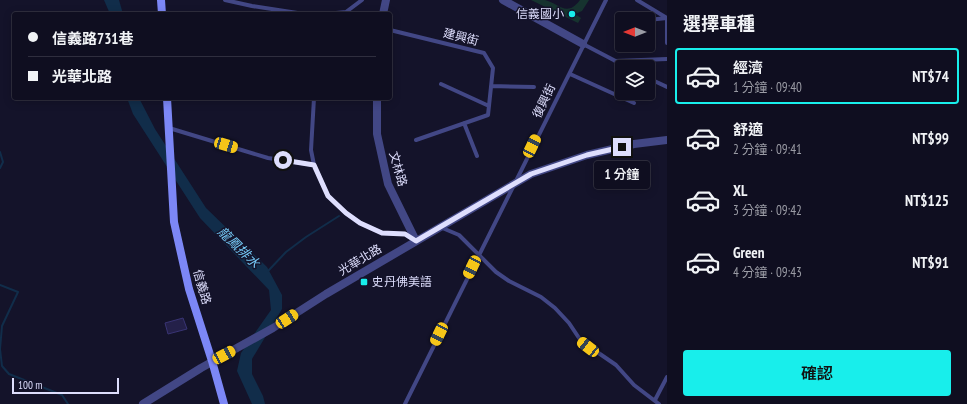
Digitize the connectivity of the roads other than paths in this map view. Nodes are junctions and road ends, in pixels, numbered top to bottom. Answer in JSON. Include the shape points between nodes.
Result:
{"nodes":[{"id":1,"x":161,"y":0,"type":"edge"},
{"id":2,"x":225,"y":0,"type":"edge"},
{"id":3,"x":362,"y":0,"type":"edge"},
{"id":4,"x":386,"y":0,"type":"edge"},
{"id":5,"x":503,"y":0,"type":"edge"},
{"id":6,"x":606,"y":0,"type":"edge"},
{"id":7,"x":637,"y":0,"type":"edge"},
{"id":8,"x":162,"y":12,"type":"edge"},
{"id":9,"x":291,"y":12,"type":"edge"},
{"id":10,"x":346,"y":12,"type":"edge"},
{"id":11,"x":384,"y":12,"type":"edge"},
{"id":12,"x":667,"y":18,"type":"edge"},
{"id":13,"x":655,"y":19,"type":"edge"},
{"id":14,"x":392,"y":30,"type":"edge"},
{"id":15,"x":667,"y":43,"type":"edge"},
{"id":16,"x":583,"y":44,"type":"junction"},
{"id":17,"x":667,"y":59,"type":"edge"},
{"id":18,"x":641,"y":60,"type":"edge"},
{"id":19,"x":615,"y":61,"type":"edge"},
{"id":20,"x":570,"y":74,"type":"junction"},
{"id":21,"x":655,"y":81,"type":"edge"},
{"id":22,"x":441,"y":84,"type":"dead end"},
{"id":23,"x":491,"y":86,"type":"junction"},
{"id":24,"x":534,"y":87,"type":"dead end"},
{"id":25,"x":667,"y":87,"type":"edge"},
{"id":26,"x":168,"y":100,"type":"edge"},
{"id":27,"x":314,"y":100,"type":"edge"},
{"id":28,"x":376,"y":100,"type":"edge"},
{"id":29,"x":634,"y":103,"type":"dead end"},
{"id":30,"x":489,"y":106,"type":"junction"},
{"id":31,"x":464,"y":123,"type":"junction"},
{"id":32,"x":169,"y":128,"type":"junction"},
{"id":33,"x":416,"y":140,"type":"dead end"},
{"id":34,"x":667,"y":140,"type":"edge"},
{"id":35,"x":477,"y":156,"type":"dead end"},
{"id":36,"x":314,"y":165,"type":"junction"},
{"id":37,"x":514,"y":185,"type":"junction"},
{"id":38,"x":439,"y":227,"type":"junction"},
{"id":39,"x":416,"y":241,"type":"junction"},
{"id":40,"x":479,"y":254,"type":"junction"},
{"id":41,"x":212,"y":361,"type":"junction"},
{"id":42,"x":667,"y":377,"type":"edge"},
{"id":43,"x":655,"y":400,"type":"junction"},
{"id":44,"x":143,"y":404,"type":"edge"},
{"id":45,"x":224,"y":404,"type":"edge"},
{"id":46,"x":405,"y":404,"type":"edge"},
{"id":47,"x":659,"y":404,"type":"edge"}],
"edges":[{"from":1,"to":8,"type":"street"},
{"from":2,"to":9,"type":"lane"},
{"from":3,"to":10,"type":"lane"},
{"from":4,"to":11,"type":"street"},
{"from":5,"to":16,"type":"street"},
{"from":6,"to":16,"type":"lane","name":"復興街"},
{"from":7,"to":12,"type":"lane"},
{"from":12,"to":13,"type":"lane"},
{"from":12,"to":15,"type":"lane"},
{"from":14,"to":23,"type":"lane","name":"建興街","via":[[484,53],[493,68]]},
{"from":16,"to":19,"type":"lane"},
{"from":16,"to":20,"type":"lane","name":"復興街"},
{"from":17,"to":18,"type":"lane"},
{"from":20,"to":29,"type":"lane"},
{"from":20,"to":37,"type":"lane","name":"復興街"},
{"from":21,"to":25,"type":"lane"},
{"from":22,"to":30,"type":"lane"},
{"from":23,"to":24,"type":"lane"},
{"from":23,"to":30,"type":"lane","name":"建興街"},
{"from":26,"to":32,"type":"street"},
{"from":27,"to":36,"type":"lane","via":[[311,150]]},
{"from":28,"to":39,"type":"street","name":"文林路","via":[[377,134],[388,184]]},
{"from":30,"to":31,"type":"lane","via":[[488,115]]},
{"from":31,"to":33,"type":"lane"},
{"from":31,"to":35,"type":"lane"},
{"from":32,"to":36,"type":"lane","via":[[268,158]]},
{"from":32,"to":41,"type":"street","name":"信義路","via":[[174,222],[189,288]]},
{"from":34,"to":37,"type":"street","name":"光華北路","via":[[634,144],[587,155],[531,174]]},
{"from":36,"to":39,"type":"lane","via":[[328,196],[346,213],[382,233],[405,234]]},
{"from":37,"to":38,"type":"street","name":"光華北路"},
{"from":37,"to":40,"type":"lane","name":"復興街"},
{"from":38,"to":39,"type":"street","name":"光華北路"},
{"from":38,"to":40,"type":"lane","via":[[459,235]]},
{"from":39,"to":41,"type":"street","name":"光華北路","via":[[274,328]]},
{"from":40,"to":43,"type":"lane","via":[[496,272],[541,297],[555,308],[581,341],[616,365],[634,385]]},
{"from":40,"to":46,"type":"lane","name":"復興街"},
{"from":41,"to":44,"type":"street","name":"光華北路"},
{"from":41,"to":45,"type":"street","name":"信義路"},
{"from":42,"to":43,"type":"lane"},
{"from":43,"to":47,"type":"lane"}]}
